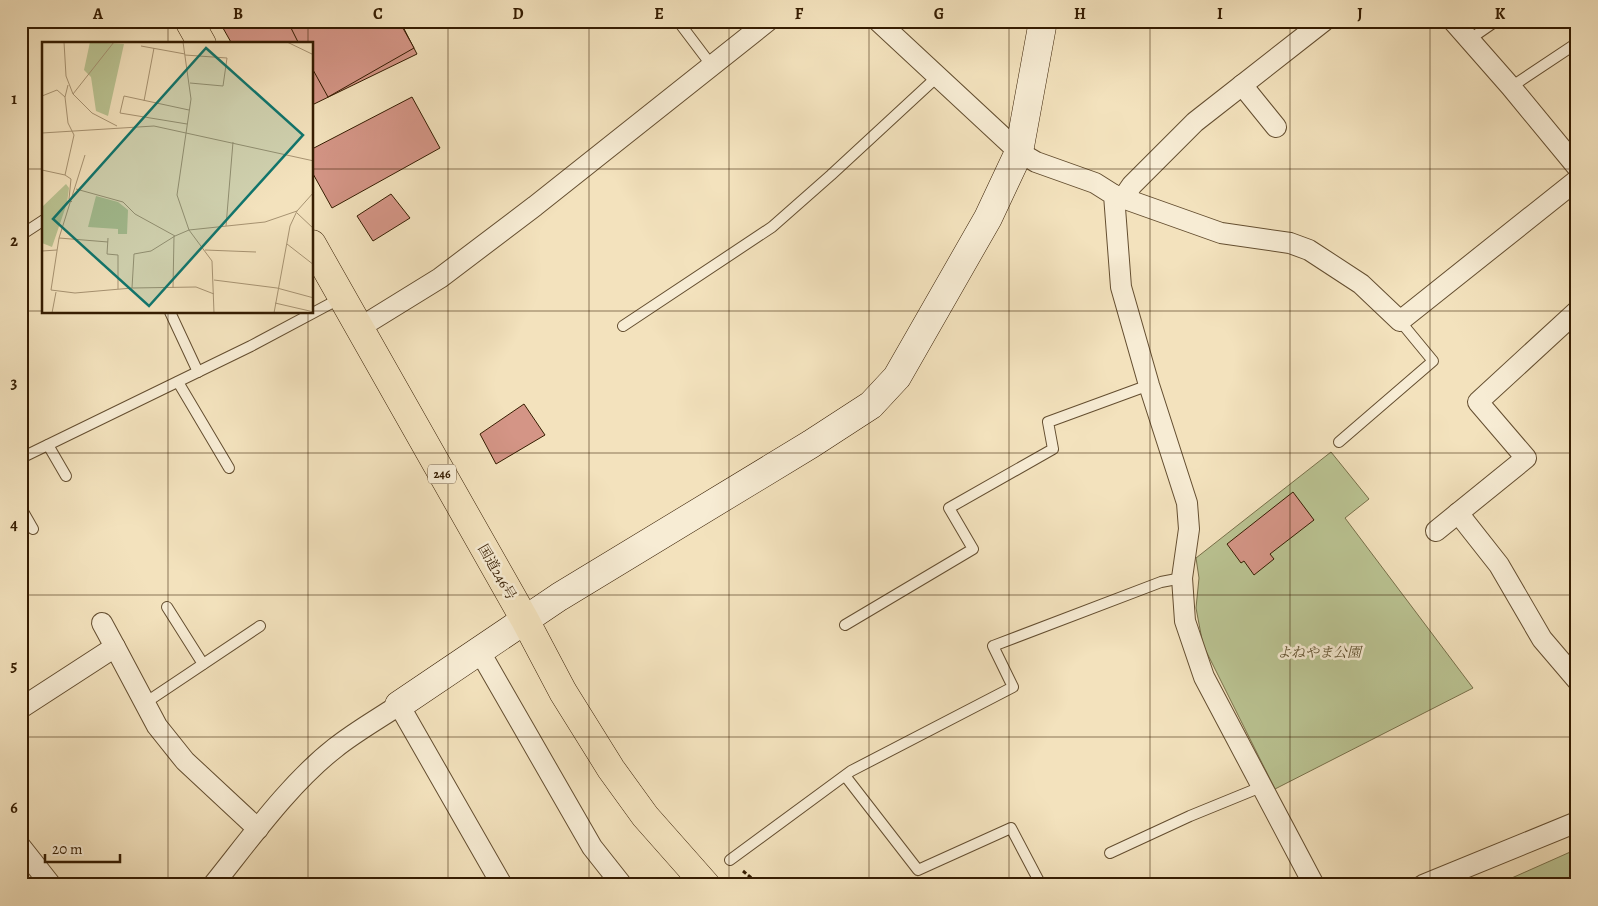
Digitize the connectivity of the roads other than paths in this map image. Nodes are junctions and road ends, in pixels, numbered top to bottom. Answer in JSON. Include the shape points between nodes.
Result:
{"nodes":[{"id":1,"x":190,"y":21,"type":"edge"},
{"id":2,"x":678,"y":21,"type":"edge"},
{"id":3,"x":768,"y":21,"type":"edge"},
{"id":4,"x":878,"y":21,"type":"edge"},
{"id":5,"x":1043,"y":21,"type":"edge"},
{"id":6,"x":1324,"y":21,"type":"edge"},
{"id":7,"x":1453,"y":21,"type":"edge"},
{"id":8,"x":1496,"y":21,"type":"edge"},
{"id":9,"x":1470,"y":39,"type":"junction"},
{"id":10,"x":201,"y":42,"type":"edge"},
{"id":11,"x":1577,"y":42,"type":"edge"},
{"id":12,"x":712,"y":66,"type":"junction"},
{"id":13,"x":936,"y":76,"type":"junction"},
{"id":14,"x":1242,"y":85,"type":"junction"},
{"id":15,"x":1511,"y":87,"type":"junction"},
{"id":16,"x":1276,"y":127,"type":"dead end"},
{"id":17,"x":1020,"y":152,"type":"junction"},
{"id":18,"x":1576,"y":169,"type":"edge"},
{"id":19,"x":1119,"y":196,"type":"junction"},
{"id":20,"x":42,"y":221,"type":"edge"},
{"id":21,"x":21,"y":235,"type":"edge"},
{"id":22,"x":314,"y":248,"type":"edge"},
{"id":23,"x":342,"y":298,"type":"junction"},
{"id":24,"x":1577,"y":311,"type":"edge"},
{"id":25,"x":314,"y":312,"type":"edge"},
{"id":26,"x":171,"y":314,"type":"edge"},
{"id":27,"x":311,"y":314,"type":"edge"},
{"id":28,"x":1400,"y":321,"type":"junction"},
{"id":29,"x":622,"y":326,"type":"dead end"},
{"id":30,"x":359,"y":328,"type":"junction"},
{"id":31,"x":198,"y":372,"type":"junction"},
{"id":32,"x":178,"y":382,"type":"junction"},
{"id":33,"x":1149,"y":385,"type":"junction"},
{"id":34,"x":1339,"y":442,"type":"dead end"},
{"id":35,"x":48,"y":445,"type":"junction"},
{"id":36,"x":21,"y":458,"type":"edge"},
{"id":37,"x":229,"y":468,"type":"dead end"},
{"id":38,"x":66,"y":476,"type":"dead end"},
{"id":39,"x":21,"y":508,"type":"edge"},
{"id":40,"x":1458,"y":513,"type":"junction"},
{"id":41,"x":33,"y":529,"type":"dead end"},
{"id":42,"x":1436,"y":531,"type":"dead end"},
{"id":43,"x":1182,"y":578,"type":"junction"},
{"id":44,"x":167,"y":607,"type":"dead end"},
{"id":45,"x":525,"y":620,"type":"junction"},
{"id":46,"x":102,"y":622,"type":"dead end"},
{"id":47,"x":845,"y":625,"type":"dead end"},
{"id":48,"x":260,"y":626,"type":"dead end"},
{"id":49,"x":115,"y":647,"type":"junction"},
{"id":50,"x":480,"y":652,"type":"junction"},
{"id":51,"x":203,"y":664,"type":"junction"},
{"id":52,"x":1577,"y":680,"type":"edge"},
{"id":53,"x":145,"y":703,"type":"junction"},
{"id":54,"x":399,"y":705,"type":"junction"},
{"id":55,"x":21,"y":708,"type":"edge"},
{"id":56,"x":846,"y":777,"type":"junction"},
{"id":57,"x":1261,"y":787,"type":"junction"},
{"id":58,"x":1577,"y":822,"type":"edge"},
{"id":59,"x":258,"y":829,"type":"junction"},
{"id":60,"x":21,"y":847,"type":"edge"},
{"id":61,"x":1110,"y":853,"type":"dead end"},
{"id":62,"x":730,"y":860,"type":"dead end"},
{"id":63,"x":51,"y":885,"type":"edge"},
{"id":64,"x":213,"y":885,"type":"edge"},
{"id":65,"x":502,"y":885,"type":"edge"},
{"id":66,"x":622,"y":885,"type":"edge"},
{"id":67,"x":706,"y":885,"type":"edge"},
{"id":68,"x":1040,"y":885,"type":"edge"},
{"id":69,"x":1314,"y":885,"type":"edge"},
{"id":70,"x":1423,"y":885,"type":"edge"}],
"edges":[{"from":1,"to":10,"type":"highway"},
{"from":2,"to":12,"type":"lane"},
{"from":3,"to":12,"type":"street"},
{"from":4,"to":13,"type":"street"},
{"from":5,"to":17,"type":"street"},
{"from":6,"to":14,"type":"street"},
{"from":7,"to":9,"type":"street"},
{"from":8,"to":9,"type":"lane"},
{"from":9,"to":15,"type":"street"},
{"from":11,"to":15,"type":"lane"},
{"from":12,"to":30,"type":"street","via":[[440,278]]},
{"from":13,"to":17,"type":"street"},
{"from":13,"to":29,"type":"lane","via":[[772,227]]},
{"from":14,"to":16,"type":"street"},
{"from":14,"to":19,"type":"street","via":[[1195,122]]},
{"from":15,"to":18,"type":"street"},
{"from":17,"to":19,"type":"street","via":[[1036,162],[1095,183]]},
{"from":17,"to":45,"type":"street","via":[[988,218],[897,377],[871,405]]},
{"from":18,"to":28,"type":"street"},
{"from":19,"to":28,"type":"street","via":[[1221,233],[1309,250],[1361,284]]},
{"from":19,"to":33,"type":"street","via":[[1121,287]]},
{"from":20,"to":21,"type":"lane"},
{"from":22,"to":23,"type":"highway","name":"国道246号","number":"246"},
{"from":23,"to":25,"type":"lane"},
{"from":23,"to":30,"type":"highway","name":"国道246号","number":"246"},
{"from":24,"to":40,"type":"street","via":[[1478,402],[1526,458]]},
{"from":26,"to":31,"type":"lane"},
{"from":27,"to":31,"type":"lane"},
{"from":28,"to":34,"type":"lane","via":[[1433,361]]},
{"from":30,"to":45,"type":"highway","name":"国道246号","number":"246"},
{"from":31,"to":32,"type":"lane"},
{"from":32,"to":35,"type":"lane"},
{"from":32,"to":37,"type":"lane"},
{"from":33,"to":43,"type":"street","via":[[1187,503],[1189,529]]},
{"from":33,"to":47,"type":"lane","via":[[1048,422],[1053,449],[949,508],[973,549]]},
{"from":35,"to":36,"type":"lane"},
{"from":35,"to":38,"type":"lane"},
{"from":39,"to":41,"type":"lane"},
{"from":40,"to":42,"type":"street"},
{"from":40,"to":52,"type":"street","via":[[1499,565],[1542,639]]},
{"from":43,"to":56,"type":"lane","via":[[1161,582],[993,646],[1013,687]]},
{"from":43,"to":57,"type":"street","via":[[1185,621],[1204,677]]},
{"from":44,"to":51,"type":"lane"},
{"from":45,"to":50,"type":"street"},
{"from":45,"to":67,"type":"highway","name":"国道246号","number":"246","via":[[563,692],[611,769],[645,816]]},
{"from":46,"to":49,"type":"street"},
{"from":48,"to":51,"type":"lane"},
{"from":49,"to":53,"type":"street"},
{"from":49,"to":55,"type":"street"},
{"from":50,"to":54,"type":"street"},
{"from":50,"to":66,"type":"street","via":[[592,847]]},
{"from":51,"to":53,"type":"lane"},
{"from":53,"to":59,"type":"street","via":[[157,726],[184,761]]},
{"from":54,"to":59,"type":"street","via":[[335,748],[303,777]]},
{"from":54,"to":65,"type":"street"},
{"from":56,"to":62,"type":"lane"},
{"from":56,"to":68,"type":"lane","via":[[918,870],[1011,828]]},
{"from":57,"to":61,"type":"lane"},
{"from":57,"to":69,"type":"street"},
{"from":58,"to":70,"type":"street"},
{"from":59,"to":64,"type":"street"},
{"from":60,"to":63,"type":"street"}]}
